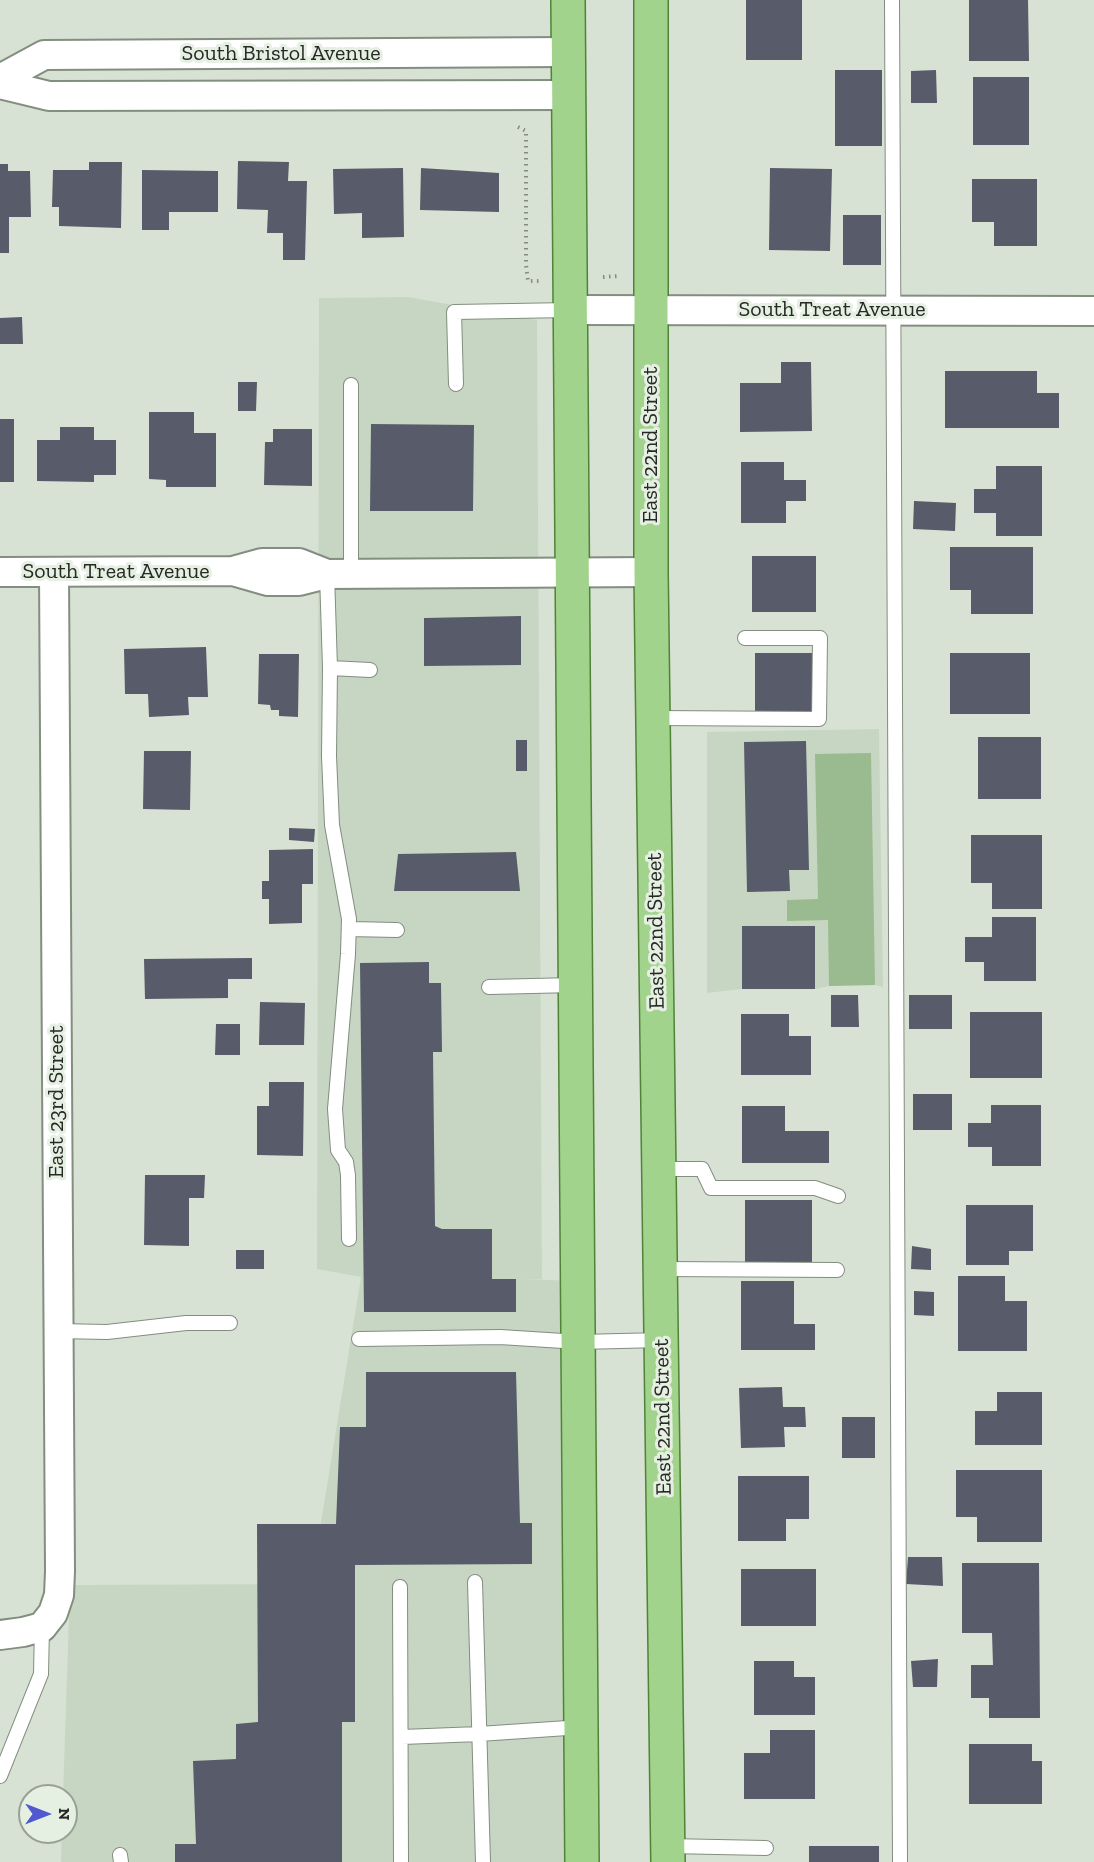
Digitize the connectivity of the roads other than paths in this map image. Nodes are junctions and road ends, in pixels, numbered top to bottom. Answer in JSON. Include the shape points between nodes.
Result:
{"nodes":[{"id":1,"x":568,"y":0,"type":"edge"},
{"id":2,"x":651,"y":0,"type":"edge"},
{"id":3,"x":892,"y":0,"type":"edge"},
{"id":4,"x":568,"y":52,"type":"junction"},
{"id":5,"x":0,"y":79,"type":"edge"},
{"id":6,"x":0,"y":84,"type":"edge"},
{"id":7,"x":568,"y":95,"type":"junction"},
{"id":8,"x":651,"y":309,"type":"junction"},
{"id":9,"x":570,"y":310,"type":"junction"},
{"id":10,"x":892,"y":310,"type":"junction"},
{"id":11,"x":1094,"y":310,"type":"edge"},
{"id":12,"x":456,"y":384,"type":"dead end"},
{"id":13,"x":351,"y":385,"type":"dead end"},
{"id":14,"x":0,"y":572,"type":"edge"},
{"id":15,"x":54,"y":572,"type":"junction"},
{"id":16,"x":651,"y":572,"type":"junction"},
{"id":17,"x":571,"y":573,"type":"junction"},
{"id":18,"x":339,"y":574,"type":"junction"},
{"id":19,"x":745,"y":638,"type":"dead end"},
{"id":20,"x":330,"y":668,"type":"junction"},
{"id":21,"x":370,"y":670,"type":"dead end"},
{"id":22,"x":653,"y":718,"type":"junction"},
{"id":23,"x":349,"y":929,"type":"junction"},
{"id":24,"x":397,"y":930,"type":"dead end"},
{"id":25,"x":575,"y":985,"type":"junction"},
{"id":26,"x":489,"y":987,"type":"dead end"},
{"id":27,"x":659,"y":1169,"type":"junction"},
{"id":28,"x":838,"y":1196,"type":"dead end"},
{"id":29,"x":349,"y":1239,"type":"dead end"},
{"id":30,"x":661,"y":1269,"type":"junction"},
{"id":31,"x":837,"y":1270,"type":"dead end"},
{"id":32,"x":231,"y":1323,"type":"dead end"},
{"id":33,"x":58,"y":1331,"type":"junction"},
{"id":34,"x":359,"y":1339,"type":"dead end"},
{"id":35,"x":662,"y":1340,"type":"junction"},
{"id":36,"x":579,"y":1342,"type":"junction"},
{"id":37,"x":475,"y":1582,"type":"dead end"},
{"id":38,"x":400,"y":1587,"type":"dead end"},
{"id":39,"x":42,"y":1627,"type":"junction"},
{"id":40,"x":0,"y":1635,"type":"edge"},
{"id":41,"x":582,"y":1727,"type":"junction"},
{"id":42,"x":479,"y":1734,"type":"junction"},
{"id":43,"x":402,"y":1737,"type":"junction"},
{"id":44,"x":0,"y":1776,"type":"edge"},
{"id":45,"x":766,"y":1848,"type":"dead end"},
{"id":46,"x":668,"y":1854,"type":"edge"},
{"id":47,"x":401,"y":1862,"type":"edge"},
{"id":48,"x":483,"y":1862,"type":"edge"},
{"id":49,"x":582,"y":1862,"type":"edge"},
{"id":50,"x":900,"y":1862,"type":"edge"}],
"edges":[{"from":1,"to":4,"type":"main road"},
{"from":2,"to":8,"type":"main road","name":"East 22nd Street"},
{"from":3,"to":10,"type":"lane"},
{"from":4,"to":5,"type":"street","name":"South Bristol Avenue","via":[[44,55]]},
{"from":4,"to":7,"type":"main road"},
{"from":6,"to":7,"type":"street","name":"South Bristol Avenue","via":[[49,96]]},
{"from":7,"to":9,"type":"main road"},
{"from":8,"to":9,"type":"street","name":"South Treat Avenue"},
{"from":8,"to":10,"type":"street","name":"South Treat Avenue"},
{"from":8,"to":16,"type":"main road","name":"East 22nd Street"},
{"from":9,"to":12,"type":"lane","via":[[454,312]]},
{"from":9,"to":17,"type":"main road"},
{"from":10,"to":11,"type":"street","name":"South Treat Avenue"},
{"from":10,"to":50,"type":"lane"},
{"from":13,"to":18,"type":"lane"},
{"from":14,"to":15,"type":"street","name":"South Treat Avenue"},
{"from":15,"to":18,"type":"street","name":"South Treat Avenue","via":[[233,571],[268,581],[299,581]]},
{"from":15,"to":33,"type":"street","name":"East 23rd Street"},
{"from":16,"to":17,"type":"street","name":"South Treat Avenue"},
{"from":16,"to":22,"type":"main road","name":"East 22nd Street"},
{"from":17,"to":18,"type":"street","name":"South Treat Avenue"},
{"from":17,"to":25,"type":"main road"},
{"from":18,"to":20,"type":"lane"},
{"from":19,"to":22,"type":"lane","via":[[820,638],[819,719]]},
{"from":20,"to":21,"type":"lane"},
{"from":20,"to":23,"type":"lane","via":[[332,825]]},
{"from":22,"to":27,"type":"main road","name":"East 22nd Street"},
{"from":23,"to":24,"type":"lane"},
{"from":23,"to":29,"type":"lane","via":[[335,1109],[338,1150],[348,1174]]},
{"from":25,"to":26,"type":"lane"},
{"from":25,"to":36,"type":"main road"},
{"from":27,"to":28,"type":"lane","via":[[702,1169],[711,1188],[815,1188]]},
{"from":27,"to":30,"type":"main road","name":"East 22nd Street"},
{"from":30,"to":31,"type":"lane"},
{"from":30,"to":35,"type":"main road","name":"East 22nd Street"},
{"from":32,"to":33,"type":"lane","via":[[186,1323],[107,1332]]},
{"from":33,"to":39,"type":"street","name":"East 23rd Street","via":[[59,1595]]},
{"from":34,"to":36,"type":"lane","via":[[500,1337]]},
{"from":35,"to":36,"type":"lane"},
{"from":35,"to":46,"type":"main road","name":"East 22nd Street"},
{"from":36,"to":41,"type":"main road"},
{"from":37,"to":42,"type":"lane"},
{"from":38,"to":43,"type":"lane"},
{"from":39,"to":40,"type":"street"},
{"from":39,"to":44,"type":"lane","via":[[41,1674]]},
{"from":41,"to":42,"type":"lane"},
{"from":41,"to":49,"type":"main road"},
{"from":42,"to":43,"type":"lane"},
{"from":42,"to":48,"type":"lane"},
{"from":43,"to":47,"type":"lane"},
{"from":45,"to":46,"type":"lane"}]}
